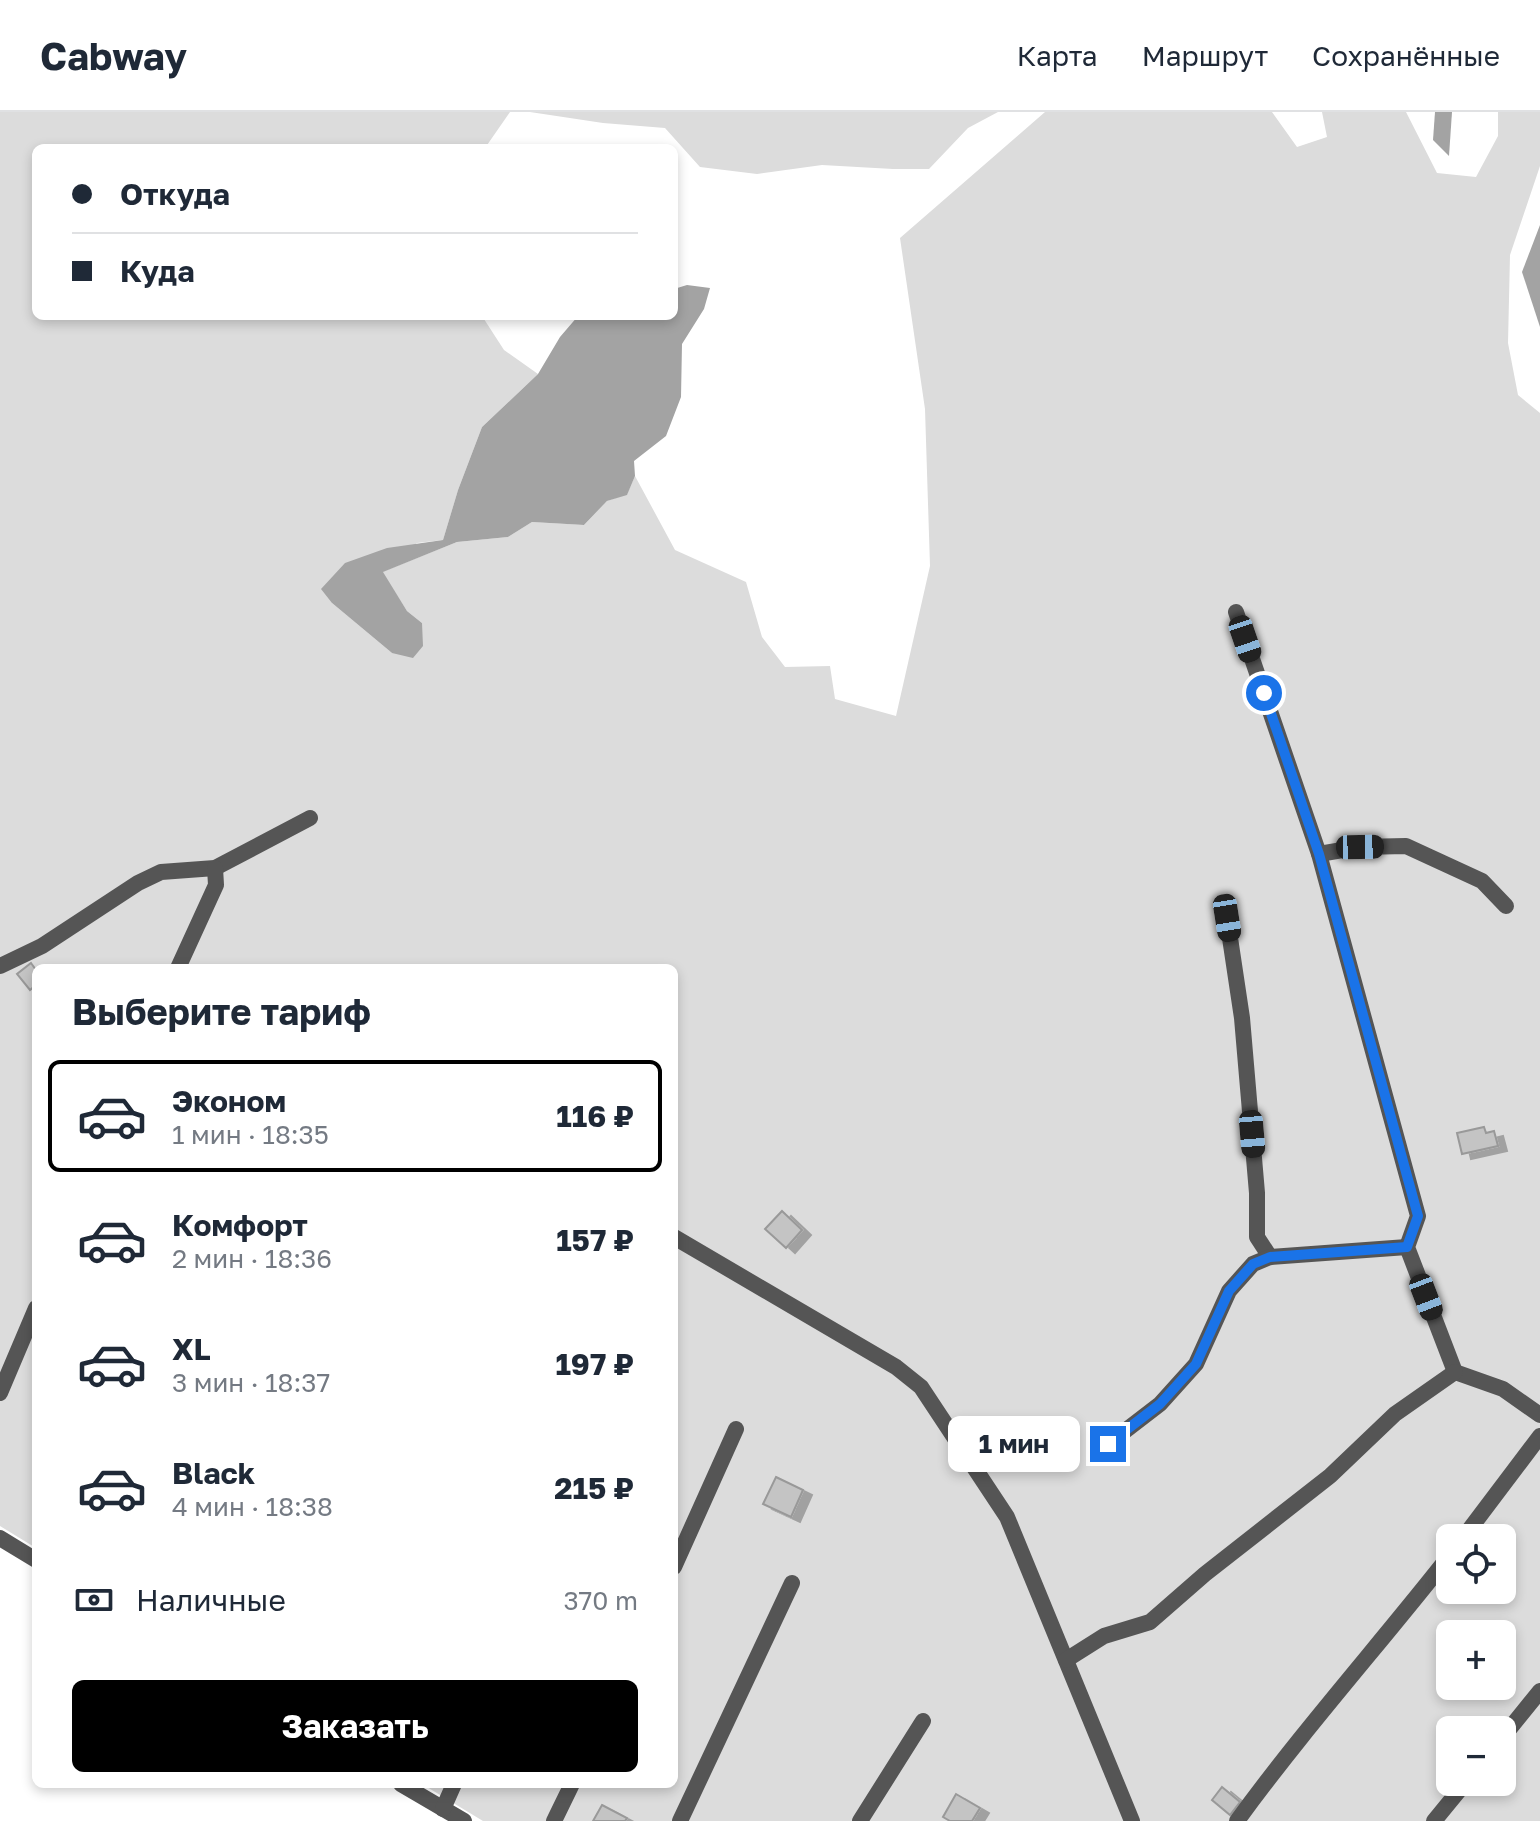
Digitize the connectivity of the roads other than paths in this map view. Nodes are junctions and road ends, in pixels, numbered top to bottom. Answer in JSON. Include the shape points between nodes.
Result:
{"nodes":[{"id":1,"x":1236,"y":612,"type":"dead end"},
{"id":2,"x":310,"y":818,"type":"dead end"},
{"id":3,"x":1319,"y":854,"type":"junction"},
{"id":4,"x":215,"y":868,"type":"junction"},
{"id":5,"x":1506,"y":906,"type":"dead end"},
{"id":6,"x":1227,"y":918,"type":"dead end"},
{"id":7,"x":180,"y":964,"type":"edge"},
{"id":8,"x":0,"y":966,"type":"edge"},
{"id":9,"x":678,"y":1239,"type":"edge"},
{"id":10,"x":1407,"y":1247,"type":"junction"},
{"id":11,"x":1270,"y":1257,"type":"junction"},
{"id":12,"x":32,"y":1317,"type":"edge"},
{"id":13,"x":1455,"y":1372,"type":"junction"},
{"id":14,"x":0,"y":1393,"type":"edge"},
{"id":15,"x":1540,"y":1415,"type":"edge"},
{"id":16,"x":736,"y":1429,"type":"dead end"},
{"id":17,"x":1540,"y":1436,"type":"edge"},
{"id":18,"x":1108,"y":1444,"type":"dead end"},
{"id":19,"x":1474,"y":1524,"type":"edge"},
{"id":20,"x":0,"y":1538,"type":"edge"},
{"id":21,"x":32,"y":1558,"type":"edge"},
{"id":22,"x":678,"y":1558,"type":"edge"},
{"id":23,"x":1436,"y":1573,"type":"edge"},
{"id":24,"x":792,"y":1583,"type":"dead end"},
{"id":25,"x":1066,"y":1660,"type":"junction"},
{"id":26,"x":1540,"y":1691,"type":"edge"},
{"id":27,"x":923,"y":1721,"type":"dead end"},
{"id":28,"x":1516,"y":1721,"type":"edge"},
{"id":29,"x":408,"y":1788,"type":"edge"},
{"id":30,"x":452,"y":1788,"type":"edge"},
{"id":31,"x":570,"y":1788,"type":"edge"},
{"id":32,"x":1455,"y":1796,"type":"edge"},
{"id":33,"x":443,"y":1809,"type":"junction"},
{"id":34,"x":464,"y":1821,"type":"edge"},
{"id":35,"x":554,"y":1821,"type":"edge"},
{"id":36,"x":680,"y":1821,"type":"edge"},
{"id":37,"x":860,"y":1821,"type":"edge"},
{"id":38,"x":1132,"y":1821,"type":"edge"},
{"id":39,"x":1237,"y":1821,"type":"edge"},
{"id":40,"x":1434,"y":1821,"type":"edge"}],
"edges":[{"from":1,"to":3,"type":"street"},
{"from":2,"to":4,"type":"street"},
{"from":3,"to":5,"type":"street","via":[[1406,846],[1482,881]]},
{"from":3,"to":10,"type":"street","via":[[1418,1216]]},
{"from":4,"to":7,"type":"street","via":[[216,885]]},
{"from":4,"to":8,"type":"street","via":[[161,872]]},
{"from":6,"to":11,"type":"street","via":[[1242,1018],[1257,1237]]},
{"from":9,"to":25,"type":"street","via":[[896,1367],[921,1387],[1007,1517]]},
{"from":10,"to":11,"type":"street"},
{"from":10,"to":13,"type":"street"},
{"from":11,"to":18,"type":"street","via":[[1253,1264],[1229,1291],[1196,1364],[1160,1404]]},
{"from":12,"to":14,"type":"street"},
{"from":13,"to":15,"type":"street","via":[[1503,1389]]},
{"from":13,"to":25,"type":"street","via":[[1395,1414],[1330,1476],[1150,1622],[1104,1636]]},
{"from":16,"to":22,"type":"street"},
{"from":17,"to":19,"type":"street"},
{"from":20,"to":21,"type":"street"},
{"from":23,"to":39,"type":"street"},
{"from":24,"to":36,"type":"street"},
{"from":25,"to":38,"type":"street"},
{"from":26,"to":28,"type":"street"},
{"from":27,"to":37,"type":"street"},
{"from":29,"to":33,"type":"street"},
{"from":30,"to":33,"type":"street"},
{"from":31,"to":35,"type":"street"},
{"from":32,"to":40,"type":"street"},
{"from":33,"to":34,"type":"street"}]}
